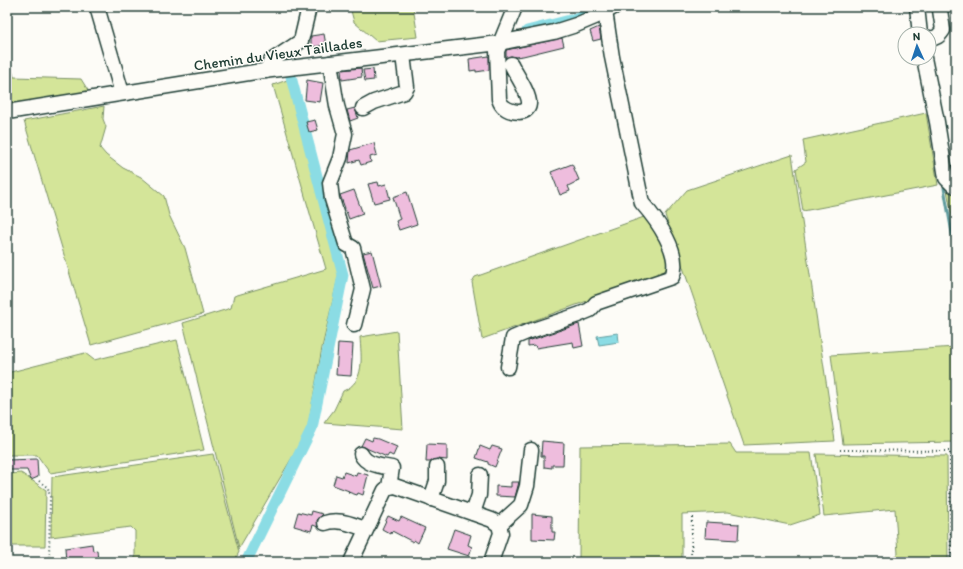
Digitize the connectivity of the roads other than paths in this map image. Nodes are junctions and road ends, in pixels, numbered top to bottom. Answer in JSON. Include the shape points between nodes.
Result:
{"nodes":[{"id":1,"x":96,"y":7,"type":"edge"},
{"id":2,"x":309,"y":7,"type":"edge"},
{"id":3,"x":515,"y":7,"type":"edge"},
{"id":4,"x":917,"y":7,"type":"edge"},
{"id":5,"x":610,"y":9,"type":"edge"},
{"id":6,"x":940,"y":10,"type":"dead end"},
{"id":7,"x":919,"y":26,"type":"edge"},
{"id":8,"x":937,"y":37,"type":"edge"},
{"id":9,"x":499,"y":43,"type":"junction"},
{"id":10,"x":403,"y":55,"type":"junction"},
{"id":11,"x":330,"y":63,"type":"junction"},
{"id":12,"x":511,"y":64,"type":"dead end"},
{"id":13,"x":926,"y":66,"type":"edge"},
{"id":14,"x":266,"y":71,"type":"junction"},
{"id":15,"x":122,"y":93,"type":"junction"},
{"id":16,"x":363,"y":108,"type":"dead end"},
{"id":17,"x":7,"y":112,"type":"edge"},
{"id":18,"x":956,"y":186,"type":"edge"},
{"id":19,"x":354,"y":325,"type":"dead end"},
{"id":20,"x":508,"y":366,"type":"dead end"},
{"id":21,"x":531,"y":450,"type":"dead end"},
{"id":22,"x":361,"y":454,"type":"dead end"},
{"id":23,"x":437,"y":467,"type":"dead end"},
{"id":24,"x":480,"y":475,"type":"dead end"},
{"id":25,"x":389,"y":487,"type":"junction"},
{"id":26,"x":431,"y":499,"type":"junction"},
{"id":27,"x":474,"y":513,"type":"junction"},
{"id":28,"x":325,"y":523,"type":"dead end"},
{"id":29,"x":499,"y":525,"type":"junction"},
{"id":30,"x":366,"y":529,"type":"junction"},
{"id":31,"x":351,"y":562,"type":"edge"},
{"id":32,"x":491,"y":562,"type":"edge"}],
"edges":[{"from":1,"to":15,"type":"street"},
{"from":2,"to":14,"type":"street","via":[[301,41],[270,61]]},
{"from":3,"to":9,"type":"street"},
{"from":4,"to":7,"type":"street"},
{"from":5,"to":9,"type":"street","name":"Chemin du Vieux Taillades","via":[[554,32]]},
{"from":5,"to":20,"type":"street","via":[[612,57],[642,204],[656,219],[666,237],[675,270],[672,277],[596,303],[590,310],[513,338]]},
{"from":6,"to":8,"type":"street","via":[[943,30]]},
{"from":9,"to":10,"type":"street","name":"Chemin du Vieux Taillades"},
{"from":9,"to":12,"type":"street","via":[[499,99],[506,109],[522,112],[527,110],[529,98]]},
{"from":10,"to":11,"type":"street","name":"Chemin du Vieux Taillades"},
{"from":10,"to":16,"type":"street","via":[[407,87],[404,92]]},
{"from":11,"to":14,"type":"street","name":"Chemin du Vieux Taillades"},
{"from":11,"to":19,"type":"street","via":[[337,106],[346,134],[330,182],[332,199],[346,244],[353,248],[362,288]]},
{"from":13,"to":18,"type":"street","via":[[946,178]]},
{"from":14,"to":15,"type":"street","name":"Chemin du Vieux Taillades"},
{"from":15,"to":17,"type":"street","name":"Chemin du Vieux Taillades"},
{"from":21,"to":29,"type":"street","via":[[527,486],[521,505]]},
{"from":22,"to":25,"type":"street","via":[[369,463],[392,468]]},
{"from":23,"to":26,"type":"street","via":[[437,481]]},
{"from":24,"to":27,"type":"street","via":[[479,495]]},
{"from":25,"to":26,"type":"street","via":[[395,486]]},
{"from":25,"to":30,"type":"street","via":[[385,490]]},
{"from":26,"to":27,"type":"street"},
{"from":27,"to":29,"type":"street"},
{"from":28,"to":30,"type":"street","via":[[333,520],[342,521]]},
{"from":29,"to":32,"type":"street","via":[[501,533]]},
{"from":30,"to":31,"type":"street"}]}
